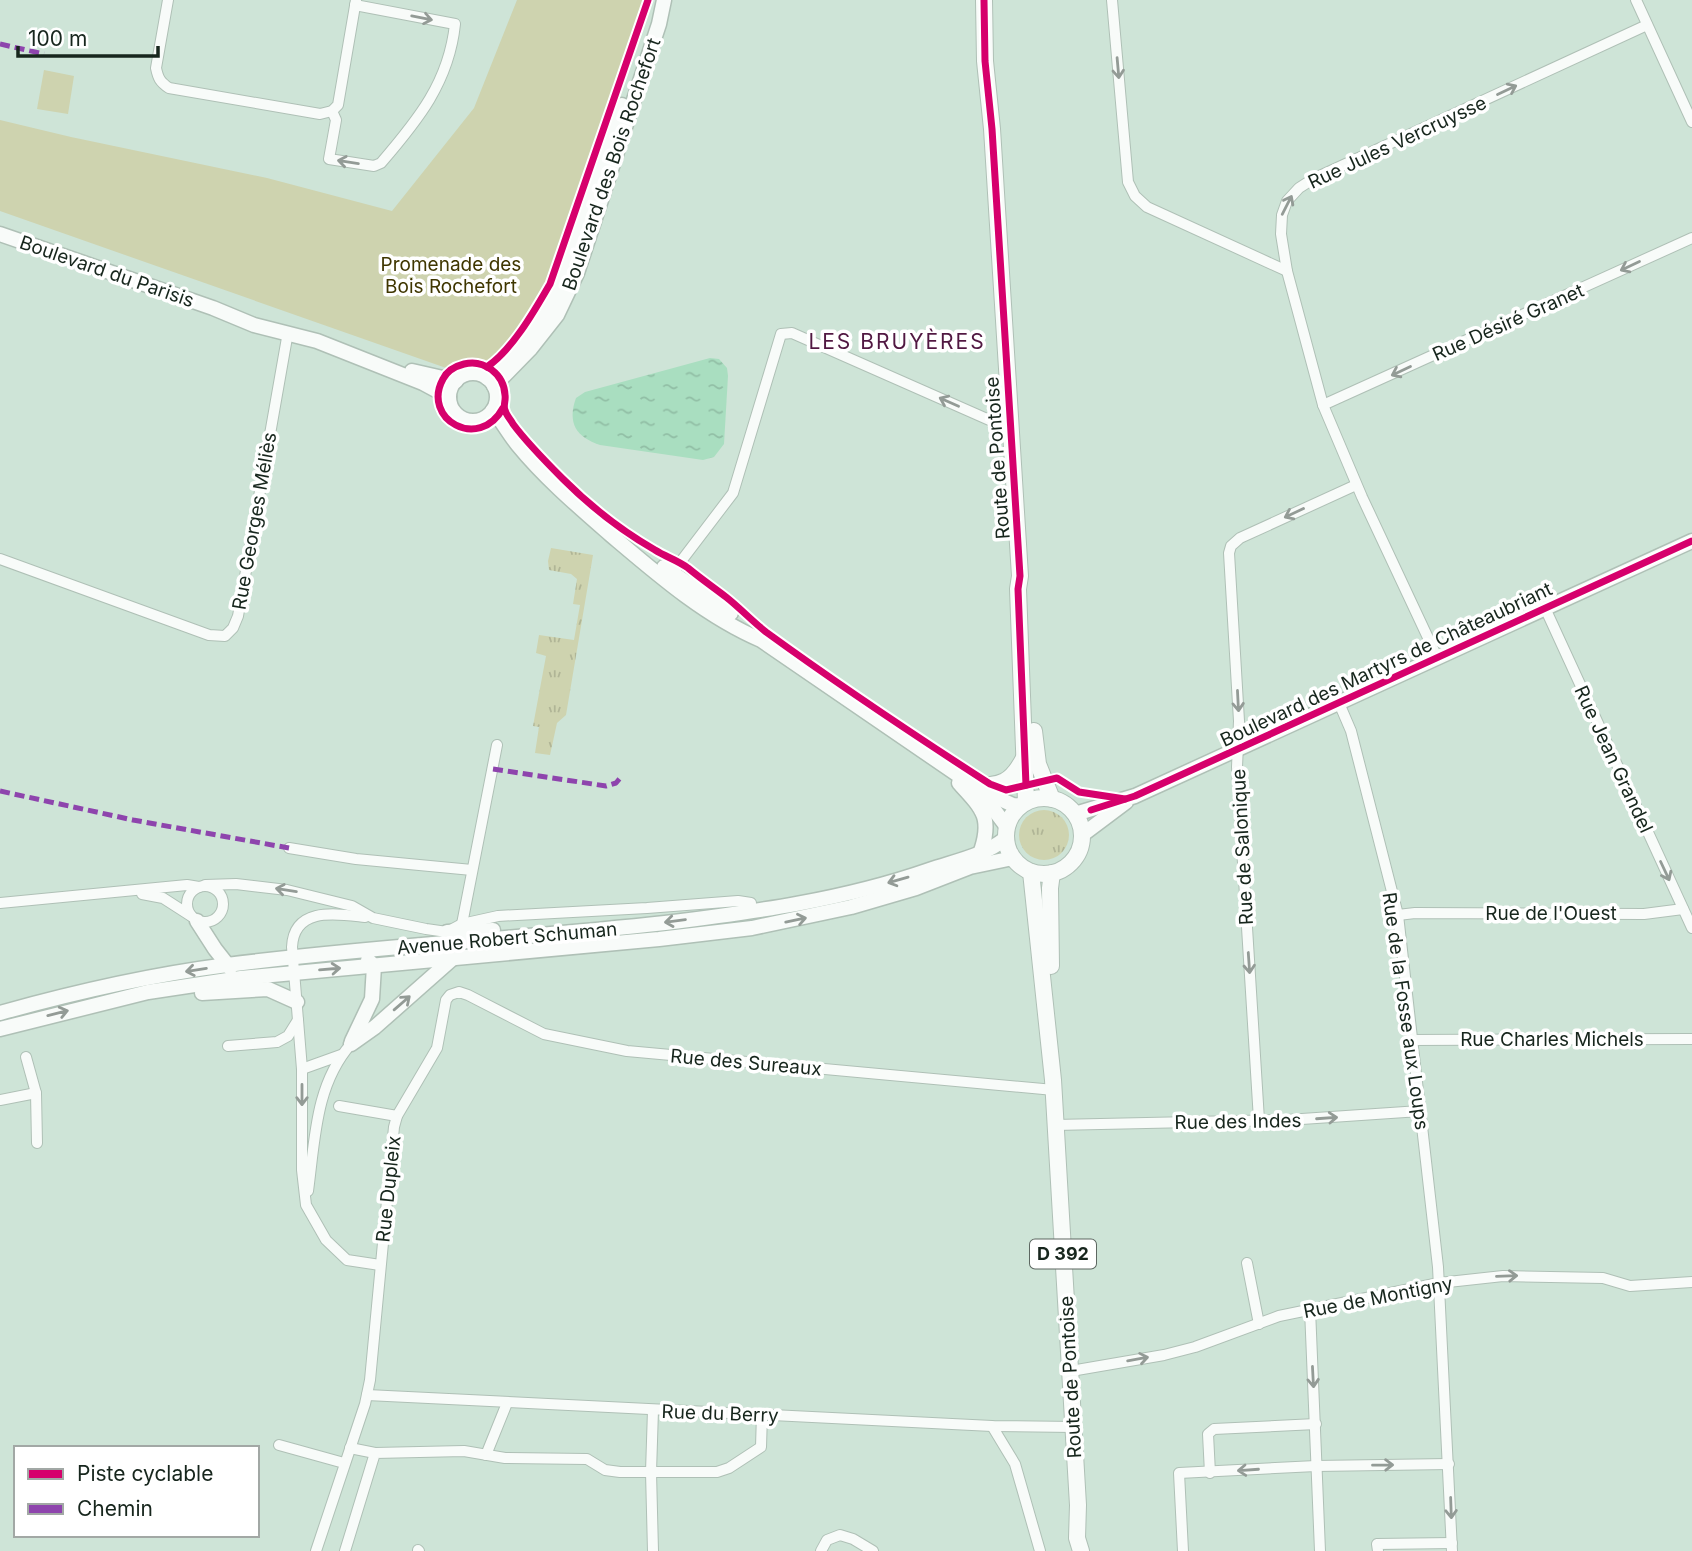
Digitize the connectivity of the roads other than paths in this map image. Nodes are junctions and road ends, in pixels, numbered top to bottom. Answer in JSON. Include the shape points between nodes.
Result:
{"nodes":[{"id":1,"x":168,"y":0,"type":"edge"},
{"id":2,"x":655,"y":0,"type":"edge"},
{"id":3,"x":664,"y":0,"type":"edge"},
{"id":4,"x":1112,"y":0,"type":"edge"},
{"id":5,"x":1636,"y":0,"type":"edge"},
{"id":6,"x":356,"y":3,"type":"edge"},
{"id":7,"x":984,"y":4,"type":"edge"},
{"id":8,"x":1647,"y":25,"type":"junction"},
{"id":9,"x":334,"y":116,"type":"junction"},
{"id":10,"x":1692,"y":122,"type":"edge"},
{"id":11,"x":0,"y":234,"type":"edge"},
{"id":12,"x":1692,"y":238,"type":"edge"},
{"id":13,"x":1287,"y":271,"type":"junction"},
{"id":14,"x":288,"y":332,"type":"junction"},
{"id":15,"x":357,"y":356,"type":"junction"},
{"id":16,"x":456,"y":381,"type":"junction"},
{"id":17,"x":490,"y":382,"type":"junction"},
{"id":18,"x":449,"y":397,"type":"junction"},
{"id":19,"x":1323,"y":405,"type":"junction"},
{"id":20,"x":487,"y":414,"type":"junction"},
{"id":21,"x":1012,"y":430,"type":"junction"},
{"id":22,"x":1356,"y":485,"type":"junction"},
{"id":23,"x":1692,"y":541,"type":"edge"},
{"id":24,"x":0,"y":559,"type":"edge"},
{"id":25,"x":1020,"y":576,"type":"junction"},
{"id":26,"x":670,"y":577,"type":"junction"},
{"id":27,"x":1545,"y":608,"type":"junction"},
{"id":28,"x":1437,"y":657,"type":"junction"},
{"id":29,"x":1339,"y":703,"type":"junction"},
{"id":30,"x":496,"y":745,"type":"dead end"},
{"id":31,"x":1239,"y":749,"type":"junction"},
{"id":32,"x":1025,"y":756,"type":"junction"},
{"id":33,"x":944,"y":766,"type":"junction"},
{"id":34,"x":977,"y":788,"type":"junction"},
{"id":35,"x":1135,"y":796,"type":"junction"},
{"id":36,"x":1052,"y":799,"type":"junction"},
{"id":37,"x":1024,"y":804,"type":"junction"},
{"id":38,"x":1075,"y":814,"type":"junction"},
{"id":39,"x":1007,"y":832,"type":"junction"},
{"id":40,"x":1082,"y":835,"type":"junction"},
{"id":41,"x":289,"y":848,"type":"dead end"},
{"id":42,"x":980,"y":854,"type":"junction"},
{"id":43,"x":1013,"y":858,"type":"junction"},
{"id":44,"x":472,"y":870,"type":"junction"},
{"id":45,"x":1031,"y":872,"type":"junction"},
{"id":46,"x":1052,"y":873,"type":"junction"},
{"id":47,"x":202,"y":886,"type":"junction"},
{"id":48,"x":127,"y":892,"type":"junction"},
{"id":49,"x":0,"y":903,"type":"edge"},
{"id":50,"x":754,"y":907,"type":"junction"},
{"id":51,"x":1683,"y":909,"type":"junction"},
{"id":52,"x":1398,"y":915,"type":"junction"},
{"id":53,"x":373,"y":918,"type":"junction"},
{"id":54,"x":195,"y":919,"type":"junction"},
{"id":55,"x":462,"y":924,"type":"junction"},
{"id":56,"x":1692,"y":928,"type":"edge"},
{"id":57,"x":613,"y":929,"type":"junction"},
{"id":58,"x":729,"y":931,"type":"junction"},
{"id":59,"x":447,"y":932,"type":"junction"},
{"id":60,"x":361,"y":951,"type":"junction"},
{"id":61,"x":452,"y":959,"type":"junction"},
{"id":62,"x":226,"y":965,"type":"junction"},
{"id":63,"x":293,"y":965,"type":"junction"},
{"id":64,"x":374,"y":966,"type":"junction"},
{"id":65,"x":241,"y":978,"type":"junction"},
{"id":66,"x":450,"y":995,"type":"joint"},
{"id":67,"x":117,"y":999,"type":"junction"},
{"id":68,"x":297,"y":1002,"type":"junction"},
{"id":69,"x":0,"y":1013,"type":"edge"},
{"id":70,"x":299,"y":1020,"type":"junction"},
{"id":71,"x":0,"y":1030,"type":"edge"},
{"id":72,"x":1692,"y":1039,"type":"edge"},
{"id":73,"x":1411,"y":1040,"type":"junction"},
{"id":74,"x":228,"y":1046,"type":"dead end"},
{"id":75,"x":346,"y":1050,"type":"junction"},
{"id":76,"x":26,"y":1058,"type":"dead end"},
{"id":77,"x":302,"y":1069,"type":"junction"},
{"id":78,"x":1053,"y":1085,"type":"junction"},
{"id":79,"x":36,"y":1093,"type":"junction"},
{"id":80,"x":0,"y":1100,"type":"edge"},
{"id":81,"x":339,"y":1106,"type":"dead end"},
{"id":82,"x":1420,"y":1111,"type":"junction"},
{"id":83,"x":397,"y":1116,"type":"junction"},
{"id":84,"x":1259,"y":1120,"type":"junction"},
{"id":85,"x":1055,"y":1125,"type":"junction"},
{"id":86,"x":37,"y":1143,"type":"dead end"},
{"id":87,"x":306,"y":1205,"type":"junction"},
{"id":88,"x":1247,"y":1263,"type":"dead end"},
{"id":89,"x":380,"y":1265,"type":"junction"},
{"id":90,"x":1692,"y":1282,"type":"edge"},
{"id":91,"x":1439,"y":1283,"type":"junction"},
{"id":92,"x":1310,"y":1309,"type":"junction"},
{"id":93,"x":1259,"y":1324,"type":"junction"},
{"id":94,"x":1070,"y":1371,"type":"junction"},
{"id":95,"x":367,"y":1395,"type":"junction"},
{"id":96,"x":507,"y":1403,"type":"junction"},
{"id":97,"x":653,"y":1410,"type":"junction"},
{"id":98,"x":762,"y":1414,"type":"junction"},
{"id":99,"x":1316,"y":1424,"type":"junction"},
{"id":100,"x":992,"y":1426,"type":"junction"},
{"id":101,"x":1074,"y":1427,"type":"junction"},
{"id":102,"x":279,"y":1445,"type":"dead end"},
{"id":103,"x":350,"y":1448,"type":"junction"},
{"id":104,"x":375,"y":1453,"type":"junction"},
{"id":105,"x":486,"y":1455,"type":"junction"},
{"id":106,"x":344,"y":1463,"type":"junction"},
{"id":107,"x":1449,"y":1464,"type":"junction"},
{"id":108,"x":1316,"y":1466,"type":"junction"},
{"id":109,"x":651,"y":1472,"type":"junction"},
{"id":110,"x":1210,"y":1473,"type":"junction"},
{"id":111,"x":1078,"y":1505,"type":"junction"},
{"id":112,"x":1452,"y":1547,"type":"edge"},
{"id":113,"x":1378,"y":1548,"type":"edge"},
{"id":114,"x":319,"y":1550,"type":"edge"},
{"id":115,"x":345,"y":1551,"type":"edge"},
{"id":116,"x":653,"y":1551,"type":"edge"},
{"id":117,"x":821,"y":1551,"type":"edge"},
{"id":118,"x":873,"y":1551,"type":"edge"},
{"id":119,"x":1040,"y":1551,"type":"edge"},
{"id":120,"x":1081,"y":1551,"type":"edge"},
{"id":121,"x":1092,"y":1551,"type":"edge"},
{"id":122,"x":1183,"y":1551,"type":"edge"},
{"id":123,"x":1320,"y":1551,"type":"edge"}],
"edges":[{"from":1,"to":9,"type":"street","via":[[156,68],[158,79],[169,88]]},
{"from":2,"to":17,"type":"main road","name":"Boulevard des Bois Rochefort","via":[[566,269],[547,310]]},
{"from":3,"to":17,"type":"main road","name":"Boulevard des Bois Rochefort","via":[[577,273],[557,315],[531,348]]},
{"from":4,"to":13,"type":"street","one_way":true,"via":[[1128,182],[1135,196],[1147,206]]},
{"from":5,"to":8,"type":"street"},
{"from":6,"to":9,"type":"street"},
{"from":6,"to":9,"type":"street","one_way":true,"via":[[455,24],[453,47],[436,92],[381,163],[374,166],[329,159]]},
{"from":7,"to":21,"type":"main road","name":"Route de Pontoise"},
{"from":8,"to":10,"type":"street"},
{"from":13,"to":8,"type":"street","name":"Rue Jules Vercruysse","one_way":true,"via":[[1282,215],[1299,188]]},
{"from":11,"to":14,"type":"main road","name":"Boulevard du Parisis","via":[[254,325]]},
{"from":12,"to":19,"type":"street","name":"Rue Désiré Granet","one_way":true},
{"from":13,"to":19,"type":"street","name":"Rue Jules Vercruysse"},
{"from":14,"to":15,"type":"main road","name":"Boulevard du Parisis"},
{"from":14,"to":24,"type":"street","name":"Rue Georges Méliès","via":[[237,617],[225,636],[209,635]]},
{"from":15,"to":16,"type":"main road","name":"Boulevard du Parisis"},
{"from":15,"to":18,"type":"main road","name":"Boulevard du Parisis"},
{"from":16,"to":17,"type":"main road","via":[[471,374]]},
{"from":16,"to":18,"type":"main road"},
{"from":17,"to":20,"type":"main road","via":[[496,397]]},
{"from":18,"to":20,"type":"main road","via":[[462,418],[475,421]]},
{"from":19,"to":22,"type":"street","name":"Rue Jules Vercruysse"},
{"from":20,"to":26,"type":"main road","via":[[594,521]]},
{"from":21,"to":25,"type":"main road","name":"Route de Pontoise"},
{"from":21,"to":26,"type":"street","one_way":true,"via":[[792,333],[781,334],[733,493]]},
{"from":22,"to":28,"type":"street","name":"Rue Jules Vercruysse"},
{"from":22,"to":31,"type":"street","name":"Rue de Salonique","one_way":true,"via":[[1231,546]]},
{"from":23,"to":27,"type":"main road","name":"Boulevard des Martyrs de Châteaubriant"},
{"from":25,"to":32,"type":"main road","name":"Route de Pontoise"},
{"from":25,"to":36,"type":"main road","name":"Route de Pontoise","via":[[1035,749]]},
{"from":26,"to":33,"type":"main road","via":[[705,608],[761,640]]},
{"from":27,"to":28,"type":"main road","name":"Boulevard des Martyrs de Châteaubriant"},
{"from":27,"to":51,"type":"street","name":"Rue Jean Grandel","one_way":true},
{"from":28,"to":29,"type":"main road","name":"Boulevard des Martyrs de Châteaubriant"},
{"from":29,"to":31,"type":"main road","name":"Boulevard des Martyrs de Châteaubriant"},
{"from":29,"to":52,"type":"street","name":"Rue de la Fosse aux Loups","via":[[1351,731]]},
{"from":30,"to":44,"type":"street"},
{"from":31,"to":35,"type":"main road","name":"Boulevard des Martyrs de Châteaubriant"},
{"from":31,"to":84,"type":"street","name":"Rue de Salonique","one_way":true},
{"from":32,"to":34,"type":"main road","via":[[1009,779]]},
{"from":32,"to":37,"type":"main road","name":"Route de Pontoise"},
{"from":33,"to":34,"type":"main road"},
{"from":33,"to":42,"type":"main road","via":[[981,807],[987,825]]},
{"from":34,"to":37,"type":"main road","via":[[1013,805]]},
{"from":34,"to":39,"type":"main road"},
{"from":35,"to":38,"type":"main road","name":"Boulevard des Martyrs de Châteaubriant"},
{"from":35,"to":40,"type":"main road","name":"Boulevard des Martyrs de Châteaubriant"},
{"from":36,"to":37,"type":"main road"},
{"from":36,"to":38,"type":"main road"},
{"from":37,"to":39,"type":"main road","via":[[1015,812]]},
{"from":38,"to":40,"type":"main road"},
{"from":39,"to":42,"type":"main road","name":"Avenue Robert Schuman","via":[[993,848]]},
{"from":39,"to":43,"type":"main road"},
{"from":40,"to":46,"type":"main road","via":[[1076,856]]},
{"from":41,"to":44,"type":"street"},
{"from":42,"to":50,"type":"main road","name":"Avenue Robert Schuman","one_way":true,"via":[[848,894]]},
{"from":43,"to":45,"type":"main road"},
{"from":58,"to":43,"type":"main road","name":"Avenue Robert Schuman","one_way":true,"via":[[851,908],[970,867]]},
{"from":44,"to":55,"type":"street"},
{"from":45,"to":46,"type":"main road"},
{"from":45,"to":78,"type":"main road","name":"Route de Pontoise","number":"D 392"},
{"from":46,"to":78,"type":"main road","name":"Route de Pontoise","number":"D 392"},
{"from":47,"to":48,"type":"street"},
{"from":53,"to":47,"type":"street","one_way":true,"via":[[352,906],[288,890],[236,884]]},
{"from":47,"to":54,"type":"street","via":[[187,900]]},
{"from":47,"to":54,"type":"street","via":[[221,893],[223,911],[209,922]]},
{"from":48,"to":49,"type":"street"},
{"from":48,"to":54,"type":"street","via":[[163,898]]},
{"from":50,"to":55,"type":"street","via":[[738,901],[498,916]]},
{"from":50,"to":57,"type":"main road","name":"Avenue Robert Schuman","one_way":true},
{"from":50,"to":58,"type":"main road","via":[[748,922]]},
{"from":51,"to":52,"type":"street","name":"Rue de l'Ouest","via":[[1644,914]]},
{"from":51,"to":56,"type":"street"},
{"from":52,"to":73,"type":"street","name":"Rue de la Fosse aux Loups"},
{"from":53,"to":59,"type":"street"},
{"from":53,"to":63,"type":"street","via":[[326,913],[310,918],[293,935]]},
{"from":54,"to":62,"type":"main road"},
{"from":55,"to":59,"type":"street"},
{"from":57,"to":59,"type":"main road"},
{"from":57,"to":60,"type":"main road","name":"Avenue Robert Schuman"},
{"from":58,"to":61,"type":"main road","name":"Avenue Robert Schuman"},
{"from":60,"to":63,"type":"main road","name":"Avenue Robert Schuman"},
{"from":60,"to":64,"type":"main road"},
{"from":61,"to":64,"type":"main road","name":"Avenue Robert Schuman"},
{"from":75,"to":61,"type":"main road","one_way":true},
{"from":62,"to":63,"type":"main road","name":"Avenue Robert Schuman"},
{"from":62,"to":65,"type":"main road"},
{"from":62,"to":69,"type":"main road","name":"Avenue Robert Schuman","one_way":true,"via":[[127,981]]},
{"from":63,"to":64,"type":"main road","name":"Avenue Robert Schuman","one_way":true},
{"from":63,"to":65,"type":"main road","name":"Avenue Robert Schuman"},
{"from":63,"to":68,"type":"street"},
{"from":64,"to":75,"type":"main road","via":[[372,999]]},
{"from":65,"to":67,"type":"main road","name":"Avenue Robert Schuman"},
{"from":66,"to":78,"type":"street","name":"Rue des Sureaux","via":[[468,995],[544,1034],[627,1051]]},
{"from":66,"to":83,"type":"street","name":"Rue Dupleix","via":[[437,1048]]},
{"from":67,"to":68,"type":"main road","via":[[257,989],[275,991]]},
{"from":71,"to":67,"type":"main road","name":"Avenue Robert Schuman","one_way":true},
{"from":68,"to":70,"type":"street"},
{"from":70,"to":74,"type":"street","via":[[288,1036],[277,1042]]},
{"from":70,"to":77,"type":"street"},
{"from":72,"to":73,"type":"street","name":"Rue Charles Michels"},
{"from":73,"to":82,"type":"street","name":"Rue de la Fosse aux Loups"},
{"from":75,"to":77,"type":"street"},
{"from":75,"to":87,"type":"street","via":[[328,1078],[320,1107]]},
{"from":76,"to":79,"type":"street"},
{"from":77,"to":87,"type":"street","one_way":true},
{"from":78,"to":85,"type":"main road","name":"Route de Pontoise","number":"D 392"},
{"from":79,"to":80,"type":"street"},
{"from":79,"to":86,"type":"street"},
{"from":81,"to":83,"type":"street"},
{"from":84,"to":82,"type":"street","name":"Rue des Indes","one_way":true},
{"from":82,"to":91,"type":"street","name":"Rue de la Fosse aux Loups"},
{"from":83,"to":89,"type":"street","name":"Rue Dupleix"},
{"from":84,"to":85,"type":"street","name":"Rue des Indes"},
{"from":85,"to":94,"type":"main road","name":"Route de Pontoise","number":"D 392"},
{"from":87,"to":89,"type":"street","via":[[326,1240],[346,1260]]},
{"from":88,"to":93,"type":"street"},
{"from":89,"to":95,"type":"street","name":"Rue Dupleix"},
{"from":91,"to":90,"type":"street","name":"Rue de Montigny","one_way":true,"via":[[1503,1276],[1602,1278],[1630,1286]]},
{"from":91,"to":92,"type":"street","name":"Rue de Montigny"},
{"from":91,"to":107,"type":"street","name":"Rue de la Fosse aux Loups"},
{"from":92,"to":93,"type":"street","name":"Rue de Montigny"},
{"from":92,"to":99,"type":"street","one_way":true},
{"from":94,"to":93,"type":"street","name":"Rue de Montigny","one_way":true,"via":[[1185,1350]]},
{"from":94,"to":101,"type":"main road","name":"Route de Pontoise","number":"D 392"},
{"from":95,"to":96,"type":"street","name":"Rue du Berry"},
{"from":95,"to":103,"type":"street","name":"Rue Dupleix"},
{"from":96,"to":97,"type":"street","name":"Rue du Berry"},
{"from":96,"to":105,"type":"street"},
{"from":97,"to":98,"type":"street","name":"Rue du Berry"},
{"from":97,"to":109,"type":"street"},
{"from":98,"to":100,"type":"street","name":"Rue du Berry"},
{"from":98,"to":109,"type":"street","via":[[761,1447],[729,1468]]},
{"from":99,"to":108,"type":"street"},
{"from":99,"to":110,"type":"street","via":[[1214,1429],[1209,1434]]},
{"from":100,"to":101,"type":"street","name":"Rue du Berry"},
{"from":100,"to":119,"type":"street","via":[[1016,1464]]},
{"from":101,"to":111,"type":"main road","name":"Route de Pontoise","number":"D 392"},
{"from":102,"to":106,"type":"street"},
{"from":103,"to":104,"type":"street"},
{"from":103,"to":106,"type":"street","name":"Rue Dupleix"},
{"from":104,"to":105,"type":"street","via":[[464,1451]]},
{"from":104,"to":115,"type":"street"},
{"from":105,"to":109,"type":"street","via":[[587,1459],[605,1470]]},
{"from":106,"to":114,"type":"street","name":"Rue Dupleix"},
{"from":108,"to":107,"type":"street","one_way":true},
{"from":107,"to":112,"type":"street","name":"Rue de la Fosse aux Loups","one_way":true},
{"from":108,"to":110,"type":"street","one_way":true},
{"from":108,"to":123,"type":"street"},
{"from":109,"to":116,"type":"street"},
{"from":110,"to":122,"type":"street","via":[[1179,1473]]},
{"from":111,"to":120,"type":"main road","name":"Route de Pontoise","number":"D 392"},
{"from":111,"to":121,"type":"main road","name":"Route de Pontoise","number":"D 392"},
{"from":112,"to":113,"type":"street"},
{"from":117,"to":118,"type":"street","via":[[827,1540],[840,1535]]}]}
